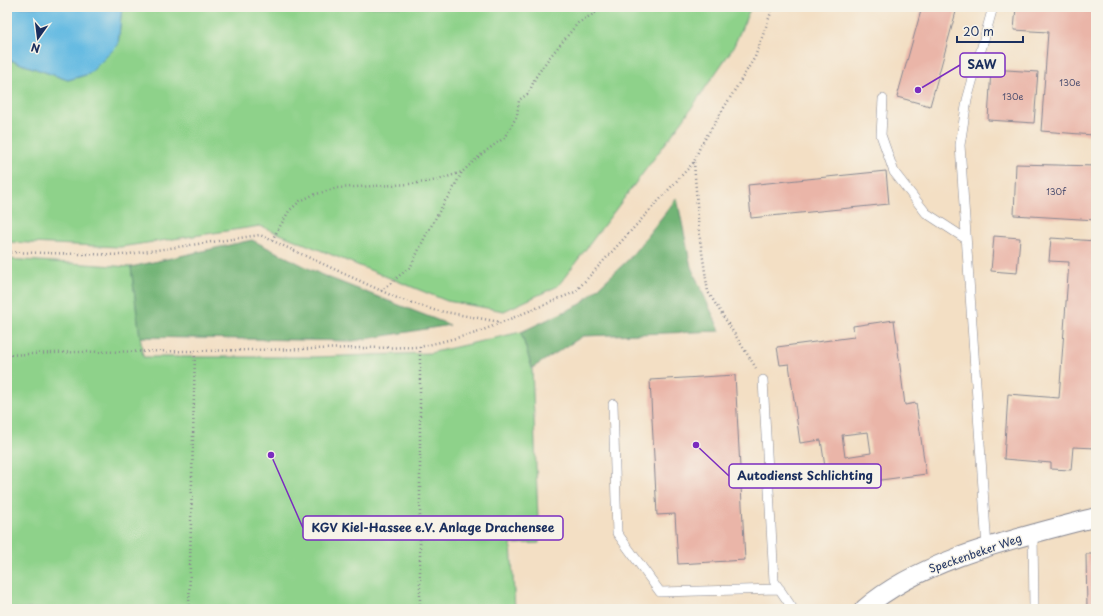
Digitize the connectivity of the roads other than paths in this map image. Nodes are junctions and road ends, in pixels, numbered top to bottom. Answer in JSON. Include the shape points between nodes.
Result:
{"nodes":[{"id":1,"x":993,"y":7,"type":"edge"},
{"id":2,"x":883,"y":99,"type":"dead end"},
{"id":3,"x":966,"y":239,"type":"junction"},
{"id":4,"x":763,"y":380,"type":"road end"},
{"id":5,"x":613,"y":404,"type":"dead end"},
{"id":6,"x":1096,"y":517,"type":"edge"},
{"id":7,"x":1033,"y":534,"type":"junction"},
{"id":8,"x":986,"y":548,"type":"junction"},
{"id":9,"x":780,"y":589,"type":"junction"},
{"id":10,"x":793,"y":609,"type":"edge"},
{"id":11,"x":864,"y":609,"type":"edge"},
{"id":12,"x":1034,"y":609,"type":"edge"}],
"edges":[{"from":1,"to":3,"type":"lane","via":[[966,100],[960,145]]},
{"from":2,"to":3,"type":"lane","via":[[881,135],[894,172],[926,213]]},
{"from":3,"to":8,"type":"lane"},
{"from":4,"to":9,"type":"lane","via":[[774,581]]},
{"from":5,"to":9,"type":"lane","via":[[617,533],[660,592]]},
{"from":6,"to":7,"type":"street","name":"Speckenbeker Weg"},
{"from":7,"to":8,"type":"street","name":"Speckenbeker Weg"},
{"from":7,"to":12,"type":"lane"},
{"from":8,"to":11,"type":"street","name":"Speckenbeker Weg","via":[[918,573]]},
{"from":9,"to":10,"type":"lane"}]}
